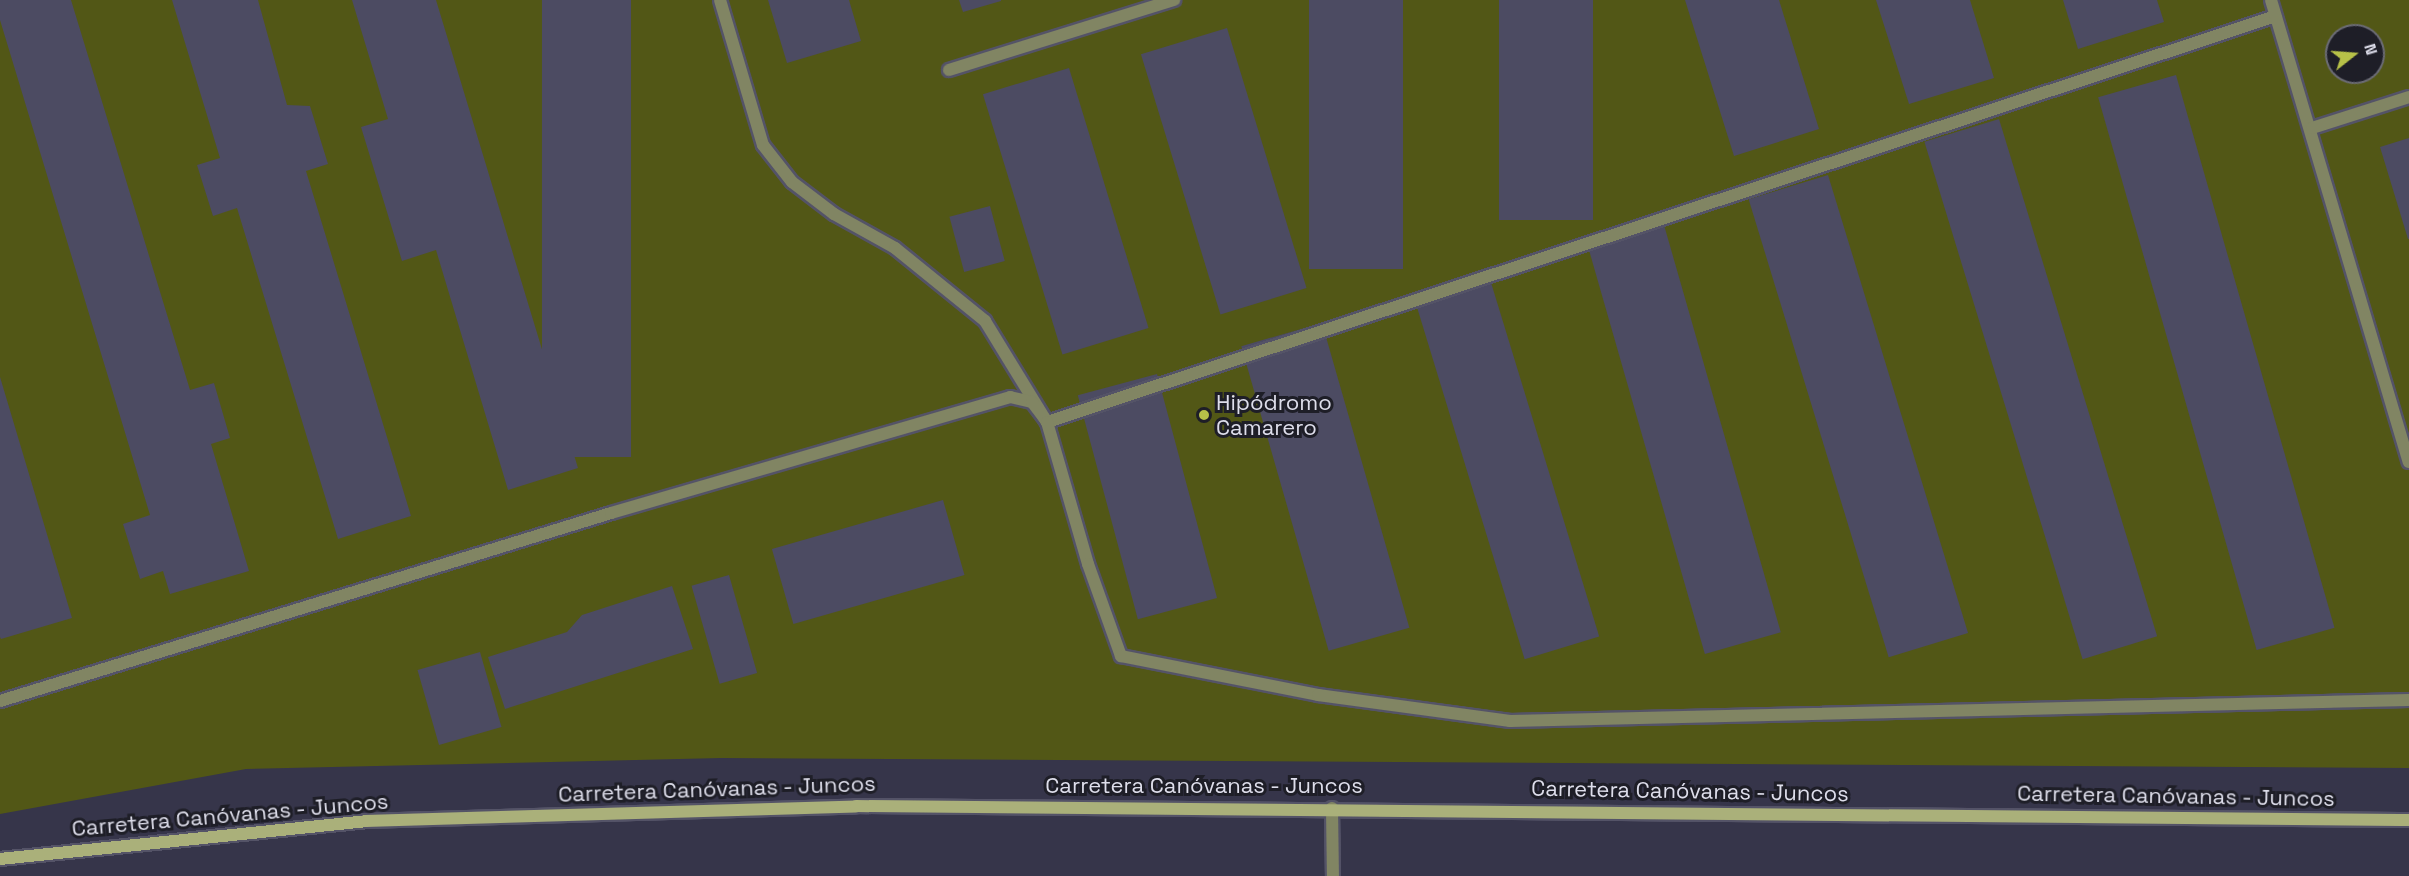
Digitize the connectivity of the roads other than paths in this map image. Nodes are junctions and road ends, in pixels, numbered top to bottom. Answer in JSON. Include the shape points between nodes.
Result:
{"nodes":[{"id":1,"x":720,"y":0,"type":"edge"},
{"id":2,"x":1174,"y":0,"type":"edge"},
{"id":3,"x":2271,"y":0,"type":"edge"},
{"id":4,"x":2276,"y":16,"type":"junction"},
{"id":5,"x":949,"y":70,"type":"dead end"},
{"id":6,"x":2409,"y":97,"type":"edge"},
{"id":7,"x":2312,"y":128,"type":"junction"},
{"id":8,"x":1047,"y":422,"type":"junction"},
{"id":9,"x":2409,"y":462,"type":"edge"},
{"id":10,"x":2409,"y":700,"type":"edge"},
{"id":11,"x":0,"y":701,"type":"edge"},
{"id":12,"x":1332,"y":808,"type":"junction"},
{"id":13,"x":2409,"y":820,"type":"edge"},
{"id":14,"x":0,"y":859,"type":"edge"},
{"id":15,"x":1333,"y":876,"type":"edge"}],
"edges":[{"from":1,"to":8,"type":"street","via":[[763,145],[792,182],[834,214],[895,248],[985,321]]},
{"from":2,"to":5,"type":"street"},
{"from":3,"to":4,"type":"street"},
{"from":4,"to":7,"type":"street"},
{"from":4,"to":8,"type":"street"},
{"from":6,"to":7,"type":"street"},
{"from":7,"to":9,"type":"street"},
{"from":8,"to":10,"type":"street","via":[[1088,564],[1121,656],[1318,695],[1510,721]]},
{"from":8,"to":11,"type":"street","via":[[1032,402],[1010,397],[611,513]]},
{"from":12,"to":13,"type":"main road","name":"Carretera Canóvanas - Juncos"},
{"from":12,"to":14,"type":"main road","name":"Carretera Canóvanas - Juncos","via":[[856,806],[377,820]]},
{"from":12,"to":15,"type":"street"}]}
